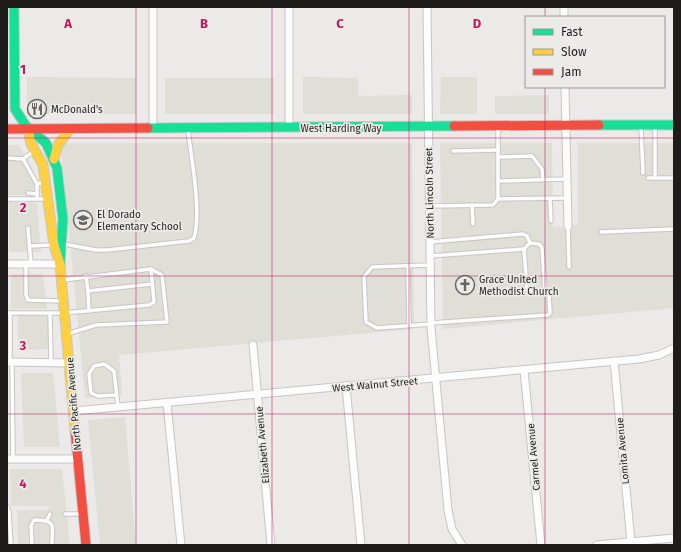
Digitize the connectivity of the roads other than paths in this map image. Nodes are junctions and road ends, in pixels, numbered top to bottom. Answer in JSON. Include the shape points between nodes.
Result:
{"nodes":[{"id":1,"x":14,"y":7,"type":"edge"},
{"id":2,"x":153,"y":7,"type":"edge"},
{"id":3,"x":289,"y":7,"type":"edge"},
{"id":4,"x":427,"y":7,"type":"edge"},
{"id":5,"x":565,"y":88,"type":"edge"},
{"id":6,"x":641,"y":126,"type":"junction"},
{"id":7,"x":655,"y":126,"type":"junction"},
{"id":8,"x":674,"y":126,"type":"edge"},
{"id":9,"x":498,"y":127,"type":"junction"},
{"id":10,"x":566,"y":127,"type":"junction"},
{"id":11,"x":153,"y":128,"type":"junction"},
{"id":12,"x":187,"y":128,"type":"junction"},
{"id":13,"x":289,"y":128,"type":"junction"},
{"id":14,"x":428,"y":128,"type":"junction"},
{"id":15,"x":7,"y":129,"type":"edge"},
{"id":16,"x":28,"y":129,"type":"junction"},
{"id":17,"x":70,"y":129,"type":"junction"},
{"id":18,"x":34,"y":150,"type":"junction"},
{"id":19,"x":453,"y":150,"type":"dead end"},
{"id":20,"x":498,"y":150,"type":"junction"},
{"id":21,"x":498,"y":157,"type":"junction"},
{"id":22,"x":7,"y":158,"type":"edge"},
{"id":23,"x":23,"y":159,"type":"junction"},
{"id":24,"x":54,"y":159,"type":"junction"},
{"id":25,"x":643,"y":173,"type":"dead end"},
{"id":26,"x":648,"y":178,"type":"dead end"},
{"id":27,"x":655,"y":178,"type":"junction"},
{"id":28,"x":674,"y":178,"type":"edge"},
{"id":29,"x":543,"y":179,"type":"junction"},
{"id":30,"x":566,"y":179,"type":"junction"},
{"id":31,"x":498,"y":181,"type":"junction"},
{"id":32,"x":41,"y":183,"type":"junction"},
{"id":33,"x":28,"y":193,"type":"dead end"},
{"id":34,"x":37,"y":194,"type":"junction"},
{"id":35,"x":566,"y":198,"type":"junction"},
{"id":36,"x":7,"y":199,"type":"edge"},
{"id":37,"x":37,"y":199,"type":"junction"},
{"id":38,"x":48,"y":199,"type":"junction"},
{"id":39,"x":498,"y":199,"type":"junction"},
{"id":40,"x":550,"y":199,"type":"junction"},
{"id":41,"x":472,"y":205,"type":"junction"},
{"id":42,"x":429,"y":206,"type":"junction"},
{"id":43,"x":550,"y":221,"type":"dead end"},
{"id":44,"x":473,"y":224,"type":"dead end"},
{"id":45,"x":568,"y":226,"type":"joint"},
{"id":46,"x":28,"y":228,"type":"dead end"},
{"id":47,"x":674,"y":229,"type":"edge"},
{"id":48,"x":600,"y":232,"type":"dead end"},
{"id":49,"x":430,"y":242,"type":"junction"},
{"id":50,"x":530,"y":243,"type":"junction"},
{"id":51,"x":64,"y":244,"type":"junction"},
{"id":52,"x":54,"y":245,"type":"junction"},
{"id":53,"x":30,"y":246,"type":"junction"},
{"id":54,"x":524,"y":249,"type":"junction"},
{"id":55,"x":430,"y":256,"type":"junction"},
{"id":56,"x":7,"y":264,"type":"edge"},
{"id":57,"x":28,"y":264,"type":"junction"},
{"id":58,"x":60,"y":264,"type":"junction"},
{"id":59,"x":430,"y":264,"type":"junction"},
{"id":60,"x":408,"y":266,"type":"junction"},
{"id":61,"x":569,"y":267,"type":"dead end"},
{"id":62,"x":152,"y":269,"type":"junction"},
{"id":63,"x":86,"y":276,"type":"junction"},
{"id":64,"x":62,"y":280,"type":"junction"},
{"id":65,"x":152,"y":284,"type":"junction"},
{"id":66,"x":88,"y":291,"type":"junction"},
{"id":67,"x":545,"y":291,"type":"junction"},
{"id":68,"x":63,"y":302,"type":"junction"},
{"id":69,"x":89,"y":311,"type":"junction"},
{"id":70,"x":9,"y":313,"type":"edge"},
{"id":71,"x":50,"y":313,"type":"junction"},
{"id":72,"x":64,"y":314,"type":"junction"},
{"id":73,"x":431,"y":323,"type":"junction"},
{"id":74,"x":409,"y":325,"type":"junction"},
{"id":75,"x":66,"y":334,"type":"junction"},
{"id":76,"x":253,"y":345,"type":"dead end"},
{"id":77,"x":674,"y":348,"type":"edge"},
{"id":78,"x":614,"y":361,"type":"junction"},
{"id":79,"x":10,"y":362,"type":"edge"},
{"id":80,"x":51,"y":362,"type":"junction"},
{"id":81,"x":69,"y":363,"type":"junction"},
{"id":82,"x":524,"y":370,"type":"junction"},
{"id":83,"x":436,"y":378,"type":"junction"},
{"id":84,"x":7,"y":379,"type":"edge"},
{"id":85,"x":12,"y":379,"type":"junction"},
{"id":86,"x":346,"y":386,"type":"junction"},
{"id":87,"x":257,"y":394,"type":"junction"},
{"id":88,"x":116,"y":395,"type":"junction"},
{"id":89,"x":167,"y":403,"type":"junction"},
{"id":90,"x":118,"y":407,"type":"junction"},
{"id":91,"x":74,"y":411,"type":"junction"},
{"id":92,"x":10,"y":459,"type":"edge"},
{"id":93,"x":78,"y":459,"type":"junction"},
{"id":94,"x":7,"y":507,"type":"edge"},
{"id":95,"x":50,"y":514,"type":"dead end"},
{"id":96,"x":65,"y":514,"type":"dead end"},
{"id":97,"x":83,"y":514,"type":"junction"},
{"id":98,"x":47,"y":520,"type":"junction"},
{"id":99,"x":674,"y":538,"type":"edge"},
{"id":100,"x":631,"y":542,"type":"junction"},
{"id":101,"x":11,"y":545,"type":"edge"},
{"id":102,"x":32,"y":545,"type":"edge"},
{"id":103,"x":52,"y":545,"type":"edge"},
{"id":104,"x":86,"y":545,"type":"edge"},
{"id":105,"x":181,"y":545,"type":"edge"},
{"id":106,"x":271,"y":545,"type":"edge"},
{"id":107,"x":361,"y":545,"type":"edge"},
{"id":108,"x":462,"y":545,"type":"edge"},
{"id":109,"x":541,"y":545,"type":"edge"},
{"id":110,"x":596,"y":545,"type":"edge"}],
"edges":[{"from":1,"to":16,"type":"street","via":[[15,109],[20,121]]},
{"from":2,"to":11,"type":"street"},
{"from":3,"to":13,"type":"street"},
{"from":4,"to":14,"type":"street","name":"North Lincoln Street"},
{"from":5,"to":10,"type":"street"},
{"from":6,"to":7,"type":"street","name":"West Harding Way"},
{"from":6,"to":10,"type":"street","name":"West Harding Way"},
{"from":6,"to":25,"type":"lane"},
{"from":7,"to":8,"type":"street","name":"West Harding Way"},
{"from":7,"to":27,"type":"lane"},
{"from":9,"to":10,"type":"street","name":"West Harding Way"},
{"from":9,"to":14,"type":"street","name":"West Harding Way"},
{"from":9,"to":20,"type":"lane"},
{"from":10,"to":30,"type":"street"},
{"from":11,"to":12,"type":"street","name":"West Harding Way"},
{"from":11,"to":17,"type":"street","name":"West Harding Way"},
{"from":12,"to":13,"type":"street","name":"West Harding Way"},
{"from":12,"to":51,"type":"lane","via":[[195,185],[194,238],[189,241],[107,250]]},
{"from":13,"to":14,"type":"street","name":"West Harding Way"},
{"from":14,"to":42,"type":"street","name":"North Lincoln Street"},
{"from":15,"to":16,"type":"street","name":"West Harding Way"},
{"from":16,"to":17,"type":"street","name":"West Harding Way"},
{"from":16,"to":18,"type":"street","name":"North Pacific Avenue"},
{"from":16,"to":24,"type":"street","name":"North Pacific Avenue","via":[[46,142]]},
{"from":17,"to":24,"type":"street","via":[[58,144]]},
{"from":18,"to":23,"type":"lane"},
{"from":18,"to":32,"type":"street","name":"North Pacific Avenue","via":[[43,166]]},
{"from":19,"to":20,"type":"lane"},
{"from":20,"to":21,"type":"lane"},
{"from":21,"to":29,"type":"lane","via":[[532,156],[542,169]]},
{"from":21,"to":31,"type":"lane"},
{"from":22,"to":23,"type":"lane"},
{"from":23,"to":32,"type":"lane"},
{"from":24,"to":51,"type":"street","name":"North Pacific Avenue","via":[[62,193]]},
{"from":26,"to":27,"type":"lane"},
{"from":27,"to":28,"type":"lane"},
{"from":29,"to":30,"type":"lane"},
{"from":29,"to":31,"type":"lane"},
{"from":30,"to":35,"type":"street"},
{"from":31,"to":39,"type":"lane"},
{"from":32,"to":34,"type":"lane"},
{"from":32,"to":38,"type":"street","name":"North Pacific Avenue"},
{"from":33,"to":34,"type":"lane"},
{"from":34,"to":37,"type":"lane"},
{"from":35,"to":40,"type":"lane"},
{"from":35,"to":45,"type":"street"},
{"from":36,"to":37,"type":"lane"},
{"from":37,"to":38,"type":"lane"},
{"from":38,"to":52,"type":"street","name":"North Pacific Avenue"},
{"from":39,"to":40,"type":"lane"},
{"from":39,"to":41,"type":"lane","via":[[493,205]]},
{"from":40,"to":43,"type":"lane"},
{"from":41,"to":42,"type":"lane"},
{"from":41,"to":44,"type":"lane"},
{"from":42,"to":49,"type":"street","name":"North Lincoln Street"},
{"from":45,"to":61,"type":"lane"},
{"from":46,"to":53,"type":"lane"},
{"from":47,"to":48,"type":"lane"},
{"from":49,"to":50,"type":"lane","via":[[523,234]]},
{"from":49,"to":55,"type":"street","name":"North Lincoln Street"},
{"from":50,"to":54,"type":"lane"},
{"from":50,"to":67,"type":"lane","via":[[539,244],[542,248]]},
{"from":51,"to":58,"type":"street","name":"North Pacific Avenue"},
{"from":52,"to":53,"type":"lane"},
{"from":52,"to":58,"type":"street","name":"North Pacific Avenue"},
{"from":53,"to":57,"type":"lane"},
{"from":54,"to":55,"type":"lane"},
{"from":54,"to":67,"type":"lane","via":[[527,290]]},
{"from":55,"to":59,"type":"street","name":"North Lincoln Street"},
{"from":56,"to":57,"type":"street"},
{"from":57,"to":58,"type":"street"},
{"from":57,"to":68,"type":"lane","via":[[28,300]]},
{"from":58,"to":64,"type":"street","name":"North Pacific Avenue"},
{"from":59,"to":60,"type":"lane"},
{"from":59,"to":73,"type":"street","name":"North Lincoln Street"},
{"from":60,"to":74,"type":"lane"},
{"from":60,"to":74,"type":"lane","via":[[372,267],[364,277],[366,322],[377,328]]},
{"from":62,"to":63,"type":"lane"},
{"from":62,"to":65,"type":"lane"},
{"from":62,"to":75,"type":"lane","via":[[162,274],[167,322],[96,325]]},
{"from":63,"to":64,"type":"lane"},
{"from":63,"to":66,"type":"lane"},
{"from":64,"to":68,"type":"street","name":"North Pacific Avenue"},
{"from":65,"to":66,"type":"lane"},
{"from":65,"to":69,"type":"lane","via":[[153,304]]},
{"from":66,"to":69,"type":"lane"},
{"from":67,"to":73,"type":"lane","via":[[549,295],[550,313],[545,317]]},
{"from":68,"to":72,"type":"street","name":"North Pacific Avenue"},
{"from":69,"to":72,"type":"lane"},
{"from":70,"to":71,"type":"lane"},
{"from":70,"to":79,"type":"lane"},
{"from":71,"to":72,"type":"lane"},
{"from":71,"to":80,"type":"lane"},
{"from":72,"to":75,"type":"street","name":"North Pacific Avenue"},
{"from":73,"to":74,"type":"lane"},
{"from":73,"to":83,"type":"street","name":"North Lincoln Street"},
{"from":75,"to":81,"type":"street","name":"North Pacific Avenue"},
{"from":76,"to":87,"type":"street","name":"Elizabeth Avenue"},
{"from":77,"to":78,"type":"street","name":"West Walnut Street","via":[[652,357]]},
{"from":78,"to":82,"type":"street","name":"West Walnut Street"},
{"from":78,"to":100,"type":"street","name":"Lomita Avenue"},
{"from":79,"to":80,"type":"street"},
{"from":79,"to":85,"type":"lane"},
{"from":80,"to":81,"type":"street"},
{"from":81,"to":91,"type":"street","name":"North Pacific Avenue"},
{"from":82,"to":83,"type":"street","name":"West Walnut Street"},
{"from":82,"to":109,"type":"street","name":"Carmel Avenue"},
{"from":83,"to":86,"type":"street","name":"West Walnut Street"},
{"from":83,"to":108,"type":"street","name":"North Lincoln Street","via":[[448,510],[452,529]]},
{"from":84,"to":85,"type":"lane"},
{"from":85,"to":92,"type":"lane"},
{"from":86,"to":87,"type":"street","name":"West Walnut Street"},
{"from":86,"to":107,"type":"street"},
{"from":87,"to":89,"type":"street","name":"West Walnut Street"},
{"from":87,"to":106,"type":"street","name":"Elizabeth Avenue"},
{"from":88,"to":88,"type":"lane","via":[[91,393],[89,374],[94,366],[104,364],[114,371]]},
{"from":88,"to":90,"type":"lane"},
{"from":89,"to":90,"type":"street","name":"West Walnut Street"},
{"from":89,"to":105,"type":"street"},
{"from":90,"to":91,"type":"street","name":"West Walnut Street"},
{"from":91,"to":93,"type":"street","name":"North Pacific Avenue"},
{"from":92,"to":93,"type":"street"},
{"from":93,"to":97,"type":"street","name":"North Pacific Avenue"},
{"from":94,"to":101,"type":"lane"},
{"from":95,"to":98,"type":"lane"},
{"from":96,"to":97,"type":"lane"},
{"from":97,"to":104,"type":"street","name":"North Pacific Avenue"},
{"from":98,"to":102,"type":"lane","via":[[31,522]]},
{"from":98,"to":103,"type":"lane","via":[[52,526]]},
{"from":99,"to":100,"type":"street"},
{"from":100,"to":110,"type":"street"}]}
